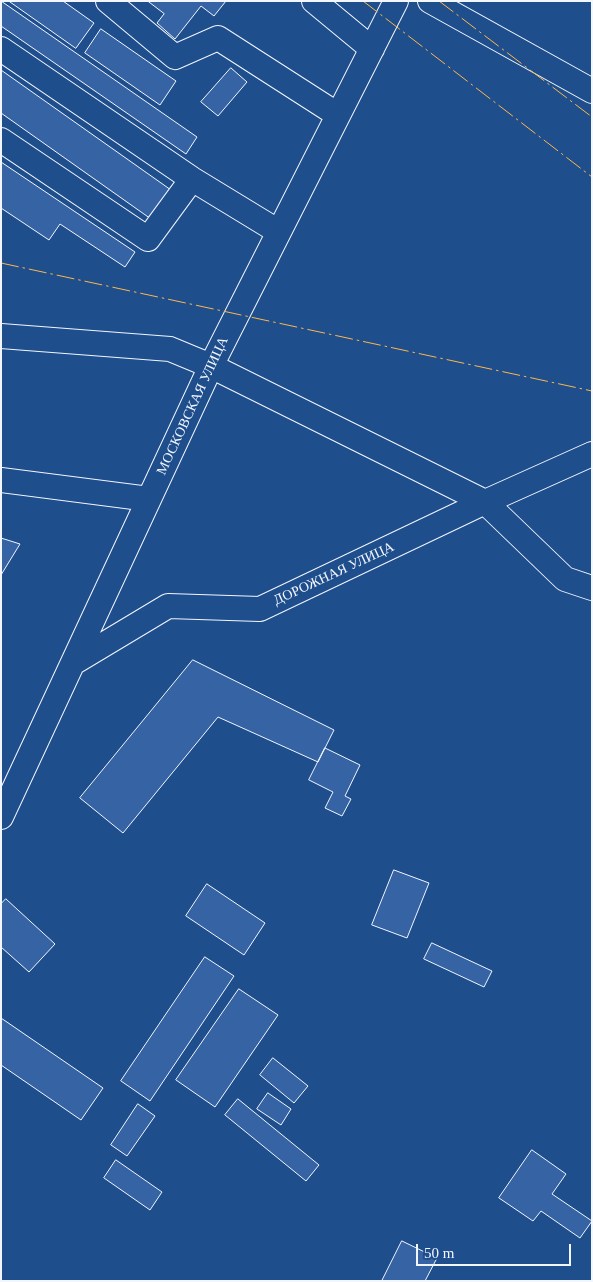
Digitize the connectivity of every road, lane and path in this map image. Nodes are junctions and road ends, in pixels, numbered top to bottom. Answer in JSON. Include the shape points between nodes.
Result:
{"nodes":[{"id":1,"x":108,"y":1,"type":"edge"},
{"id":2,"x":314,"y":1,"type":"edge"},
{"id":3,"x":396,"y":1,"type":"edge"},
{"id":4,"x":430,"y":1,"type":"edge"},
{"id":5,"x":1,"y":49,"type":"edge"},
{"id":6,"x":372,"y":49,"type":"junction"},
{"id":7,"x":592,"y":91,"type":"edge"},
{"id":8,"x":338,"y":115,"type":"junction"},
{"id":9,"x":1,"y":140,"type":"edge"},
{"id":10,"x":192,"y":179,"type":"junction"},
{"id":11,"x":279,"y":232,"type":"junction"},
{"id":12,"x":1,"y":336,"type":"edge"},
{"id":13,"x":212,"y":366,"type":"junction"},
{"id":14,"x":592,"y":454,"type":"edge"},
{"id":15,"x":1,"y":480,"type":"edge"},
{"id":16,"x":149,"y":499,"type":"junction"},
{"id":17,"x":486,"y":502,"type":"junction"},
{"id":18,"x":592,"y":588,"type":"edge"},
{"id":19,"x":73,"y":664,"type":"junction"},
{"id":20,"x":1,"y":817,"type":"edge"}],
"edges":[{"from":1,"to":8,"type":"street","via":[[175,57],[218,38]]},
{"from":2,"to":6,"type":"street"},
{"from":3,"to":6,"type":"street","name":"МОСКОВСКАЯ УЛИЦА"},
{"from":4,"to":7,"type":"street"},
{"from":5,"to":10,"type":"street"},
{"from":6,"to":8,"type":"street","name":"МОСКОВСКАЯ УЛИЦА"},
{"from":8,"to":11,"type":"street","name":"МОСКОВСКАЯ УЛИЦА"},
{"from":9,"to":10,"type":"street","via":[[148,239]]},
{"from":10,"to":11,"type":"street"},
{"from":11,"to":13,"type":"street","name":"МОСКОВСКАЯ УЛИЦА"},
{"from":12,"to":13,"type":"street","via":[[170,349]]},
{"from":13,"to":16,"type":"street","name":"МОСКОВСКАЯ УЛИЦА"},
{"from":13,"to":17,"type":"street"},
{"from":14,"to":17,"type":"street","name":"ДОРОЖНАЯ УЛИЦА"},
{"from":15,"to":16,"type":"street"},
{"from":16,"to":19,"type":"street","name":"МОСКОВСКАЯ УЛИЦА"},
{"from":17,"to":18,"type":"street","via":[[564,579]]},
{"from":17,"to":19,"type":"street","name":"ДОРОЖНАЯ УЛИЦА","via":[[260,609],[168,606]]},
{"from":19,"to":20,"type":"street","name":"МОСКОВСКАЯ УЛИЦА"}]}
